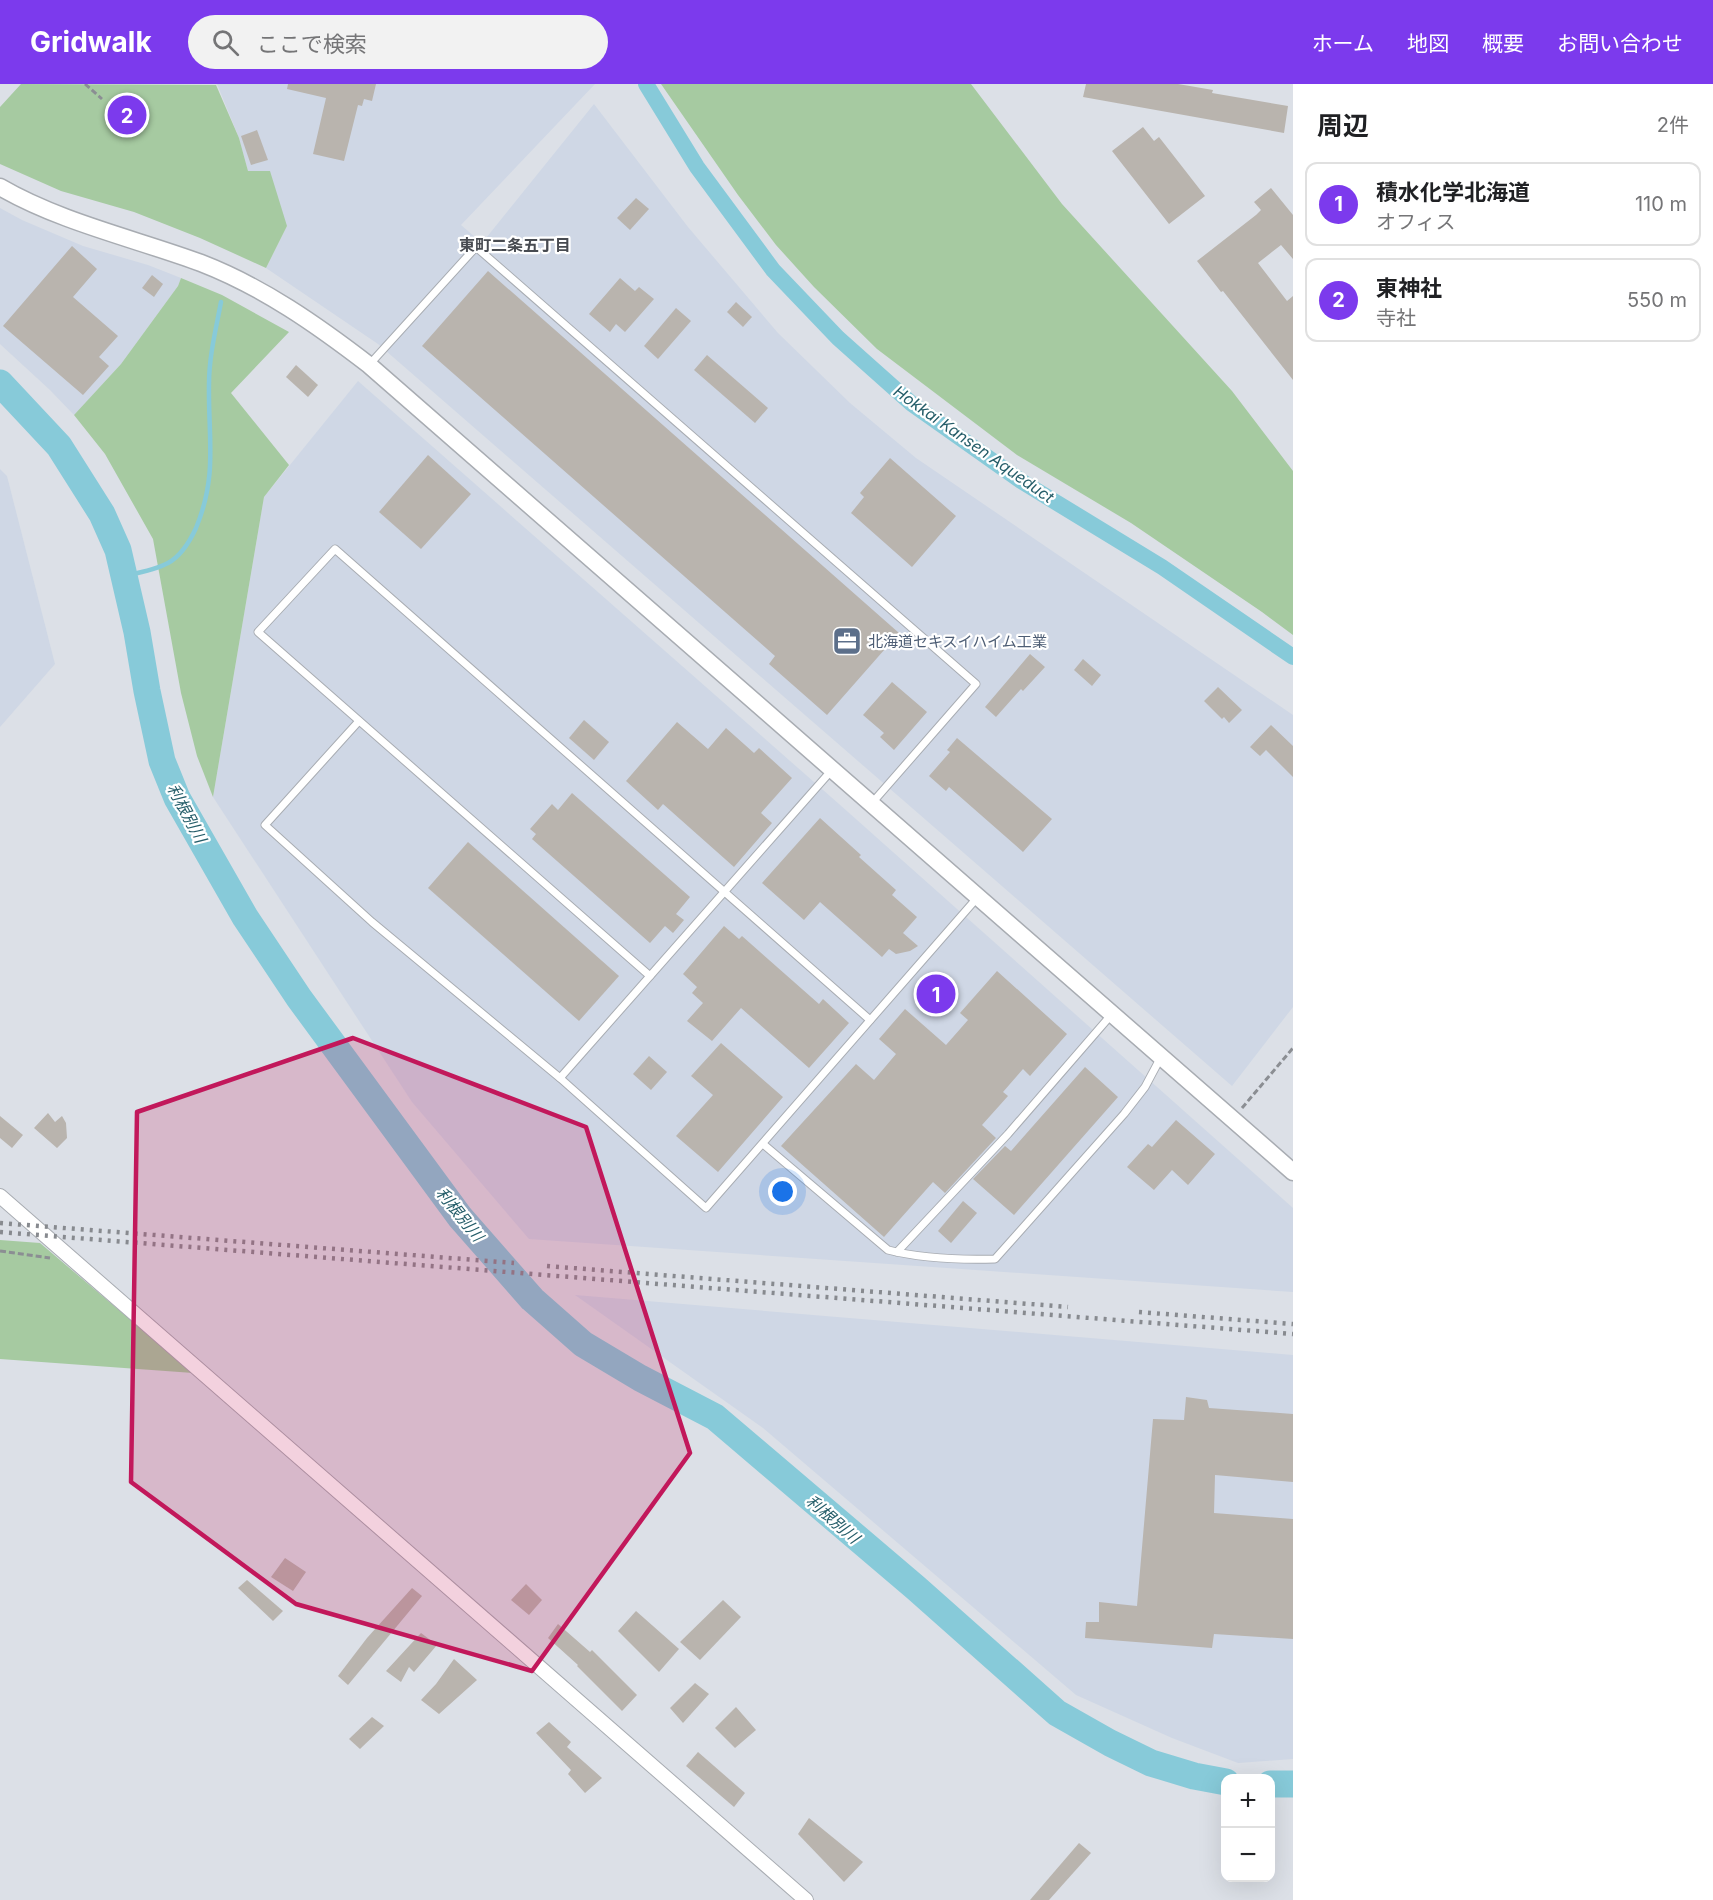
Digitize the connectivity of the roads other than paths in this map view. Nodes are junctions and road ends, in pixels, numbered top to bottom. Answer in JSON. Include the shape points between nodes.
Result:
{"nodes":[{"id":1,"x":0,"y":187,"type":"edge"},
{"id":2,"x":369,"y":365,"type":"junction"},
{"id":3,"x":359,"y":721,"type":"junction"},
{"id":4,"x":833,"y":769,"type":"junction"},
{"id":5,"x":872,"y":803,"type":"junction"},
{"id":6,"x":724,"y":892,"type":"junction"},
{"id":7,"x":979,"y":896,"type":"junction"},
{"id":8,"x":650,"y":976,"type":"junction"},
{"id":9,"x":1112,"y":1013,"type":"junction"},
{"id":10,"x":870,"y":1020,"type":"junction"},
{"id":11,"x":1161,"y":1056,"type":"junction"},
{"id":12,"x":560,"y":1078,"type":"junction"},
{"id":13,"x":763,"y":1144,"type":"junction"},
{"id":14,"x":1293,"y":1172,"type":"edge"},
{"id":15,"x":0,"y":1196,"type":"edge"},
{"id":16,"x":897,"y":1252,"type":"junction"},
{"id":17,"x":806,"y":1900,"type":"edge"}],
"edges":[{"from":1,"to":2,"type":"street","via":[[46,209],[243,282],[315,324]]},
{"from":2,"to":4,"type":"street"},
{"from":2,"to":5,"type":"lane","via":[[476,247],[976,684]]},
{"from":3,"to":6,"type":"lane","via":[[258,632],[335,549]]},
{"from":3,"to":8,"type":"lane"},
{"from":3,"to":12,"type":"lane","via":[[265,825],[372,921]]},
{"from":4,"to":5,"type":"street"},
{"from":4,"to":6,"type":"lane"},
{"from":5,"to":7,"type":"street"},
{"from":6,"to":8,"type":"lane"},
{"from":6,"to":10,"type":"lane"},
{"from":7,"to":9,"type":"street"},
{"from":7,"to":10,"type":"lane"},
{"from":8,"to":12,"type":"lane"},
{"from":9,"to":11,"type":"street"},
{"from":9,"to":16,"type":"lane","via":[[1008,1134]]},
{"from":10,"to":13,"type":"lane"},
{"from":11,"to":14,"type":"street"},
{"from":11,"to":16,"type":"lane","via":[[1145,1087],[1124,1114],[995,1259],[909,1256]]},
{"from":12,"to":13,"type":"lane","via":[[706,1208]]},
{"from":13,"to":16,"type":"lane","via":[[888,1250]]},
{"from":15,"to":17,"type":"street"}]}
